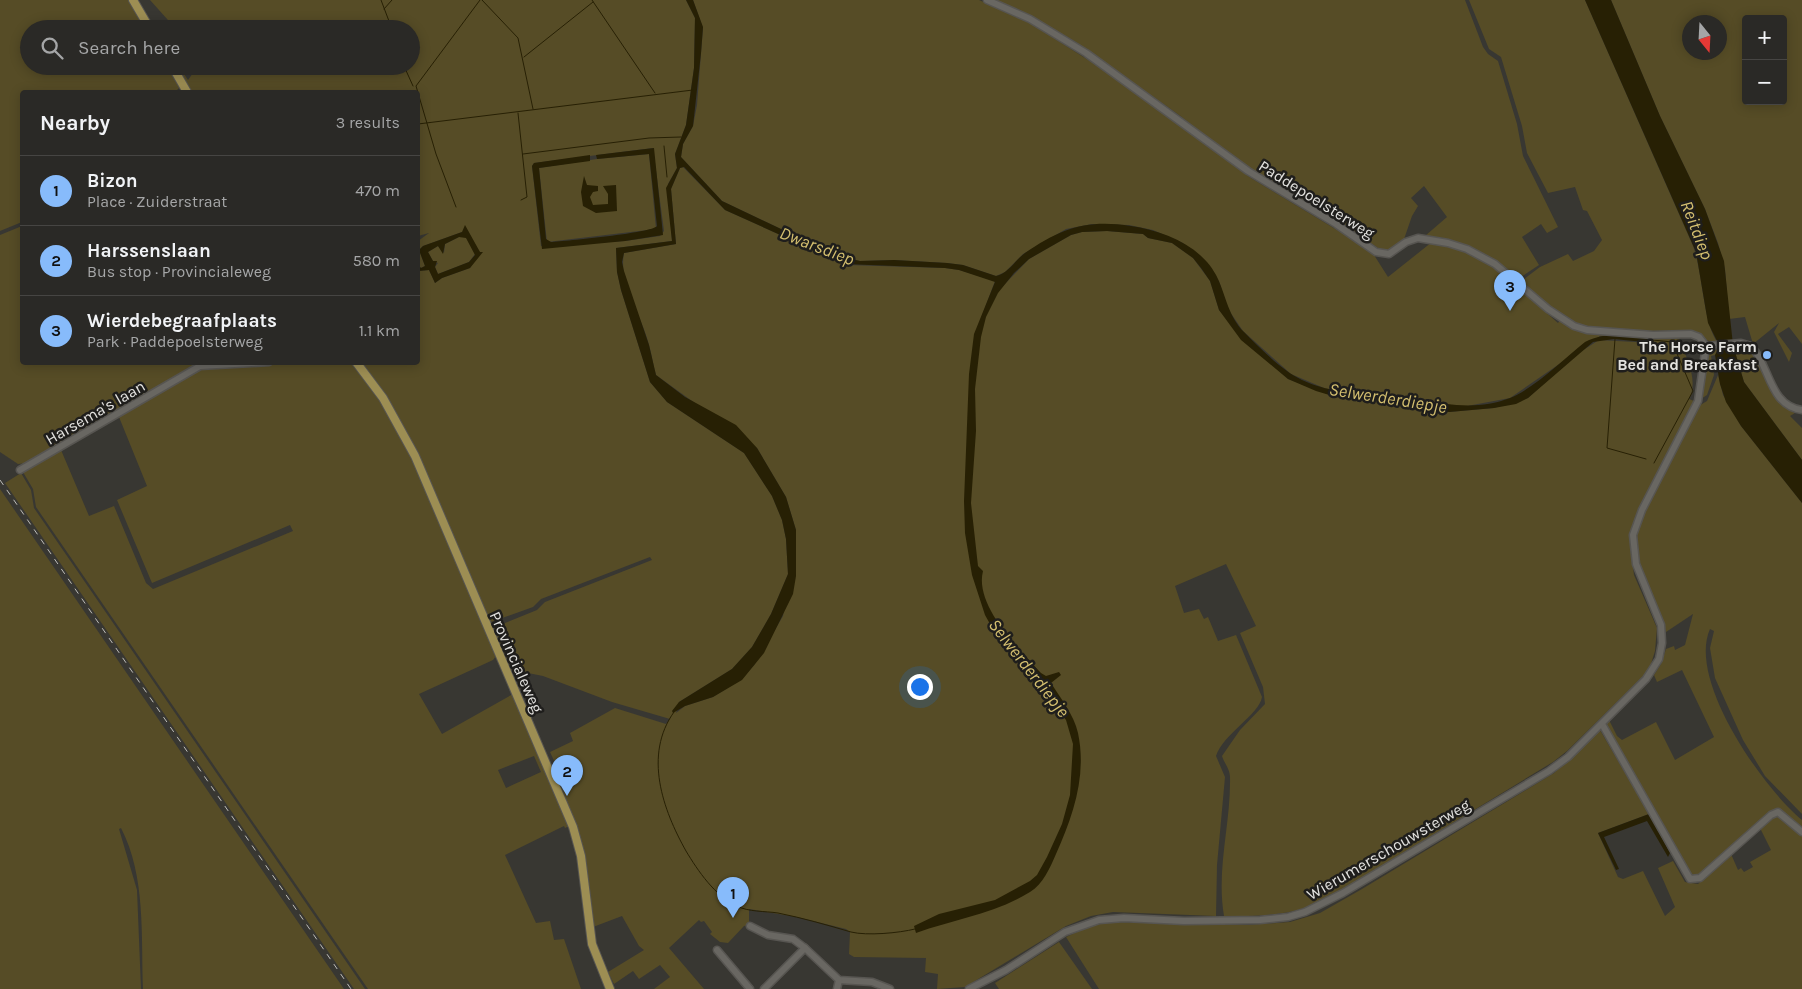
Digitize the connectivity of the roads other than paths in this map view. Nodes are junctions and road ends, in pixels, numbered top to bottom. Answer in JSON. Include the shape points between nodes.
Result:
{"nodes":[{"id":1,"x":133,"y":0,"type":"edge"},
{"id":2,"x":987,"y":0,"type":"edge"},
{"id":3,"x":145,"y":20,"type":"edge"},
{"id":4,"x":177,"y":75,"type":"edge"},
{"id":5,"x":186,"y":90,"type":"edge"},
{"id":6,"x":1706,"y":346,"type":"junction"},
{"id":7,"x":217,"y":365,"type":"edge"},
{"id":8,"x":358,"y":365,"type":"edge"},
{"id":9,"x":1802,"y":410,"type":"edge"},
{"id":10,"x":20,"y":470,"type":"dead end"},
{"id":11,"x":1602,"y":724,"type":"junction"},
{"id":12,"x":1802,"y":832,"type":"edge"},
{"id":13,"x":750,"y":926,"type":"dead end"},
{"id":14,"x":805,"y":948,"type":"junction"},
{"id":15,"x":717,"y":950,"type":"dead end"},
{"id":16,"x":839,"y":980,"type":"junction"},
{"id":17,"x":610,"y":989,"type":"edge"},
{"id":18,"x":750,"y":989,"type":"edge"},
{"id":19,"x":764,"y":989,"type":"edge"},
{"id":20,"x":837,"y":989,"type":"edge"},
{"id":21,"x":890,"y":989,"type":"edge"},
{"id":22,"x":969,"y":989,"type":"edge"}],
"edges":[{"from":1,"to":3,"type":"main road"},
{"from":2,"to":6,"type":"street","name":"Paddepoelsterweg","via":[[1030,19],[1086,53],[1248,171],[1376,252],[1389,254],[1418,238],[1448,243],[1488,259],[1553,313],[1574,326],[1587,330],[1653,335],[1690,334],[1699,336]]},
{"from":4,"to":5,"type":"main road"},
{"from":6,"to":9,"type":"street","via":[[1744,343],[1753,348],[1779,396],[1791,407]]},
{"from":6,"to":11,"type":"street","name":"Wierumerschouwsterweg","via":[[1698,401],[1642,510],[1633,535],[1636,564],[1661,625],[1660,654],[1646,679]]},
{"from":7,"to":10,"type":"street","name":"Harsema's laan","via":[[200,366]]},
{"from":8,"to":17,"type":"main road","name":"Provincialeweg","via":[[383,398],[415,456],[573,827],[582,863],[592,944]]},
{"from":11,"to":12,"type":"street","via":[[1690,879],[1700,878],[1778,812]]},
{"from":11,"to":22,"type":"street","name":"Wierumerschouwsterweg","via":[[1549,771],[1314,909],[1270,920],[1099,920],[1065,932]]},
{"from":13,"to":14,"type":"street","via":[[768,935],[793,939]]},
{"from":14,"to":16,"type":"street"},
{"from":14,"to":19,"type":"street"},
{"from":15,"to":18,"type":"street"},
{"from":16,"to":20,"type":"street"},
{"from":16,"to":21,"type":"street","via":[[872,982]]}]}
